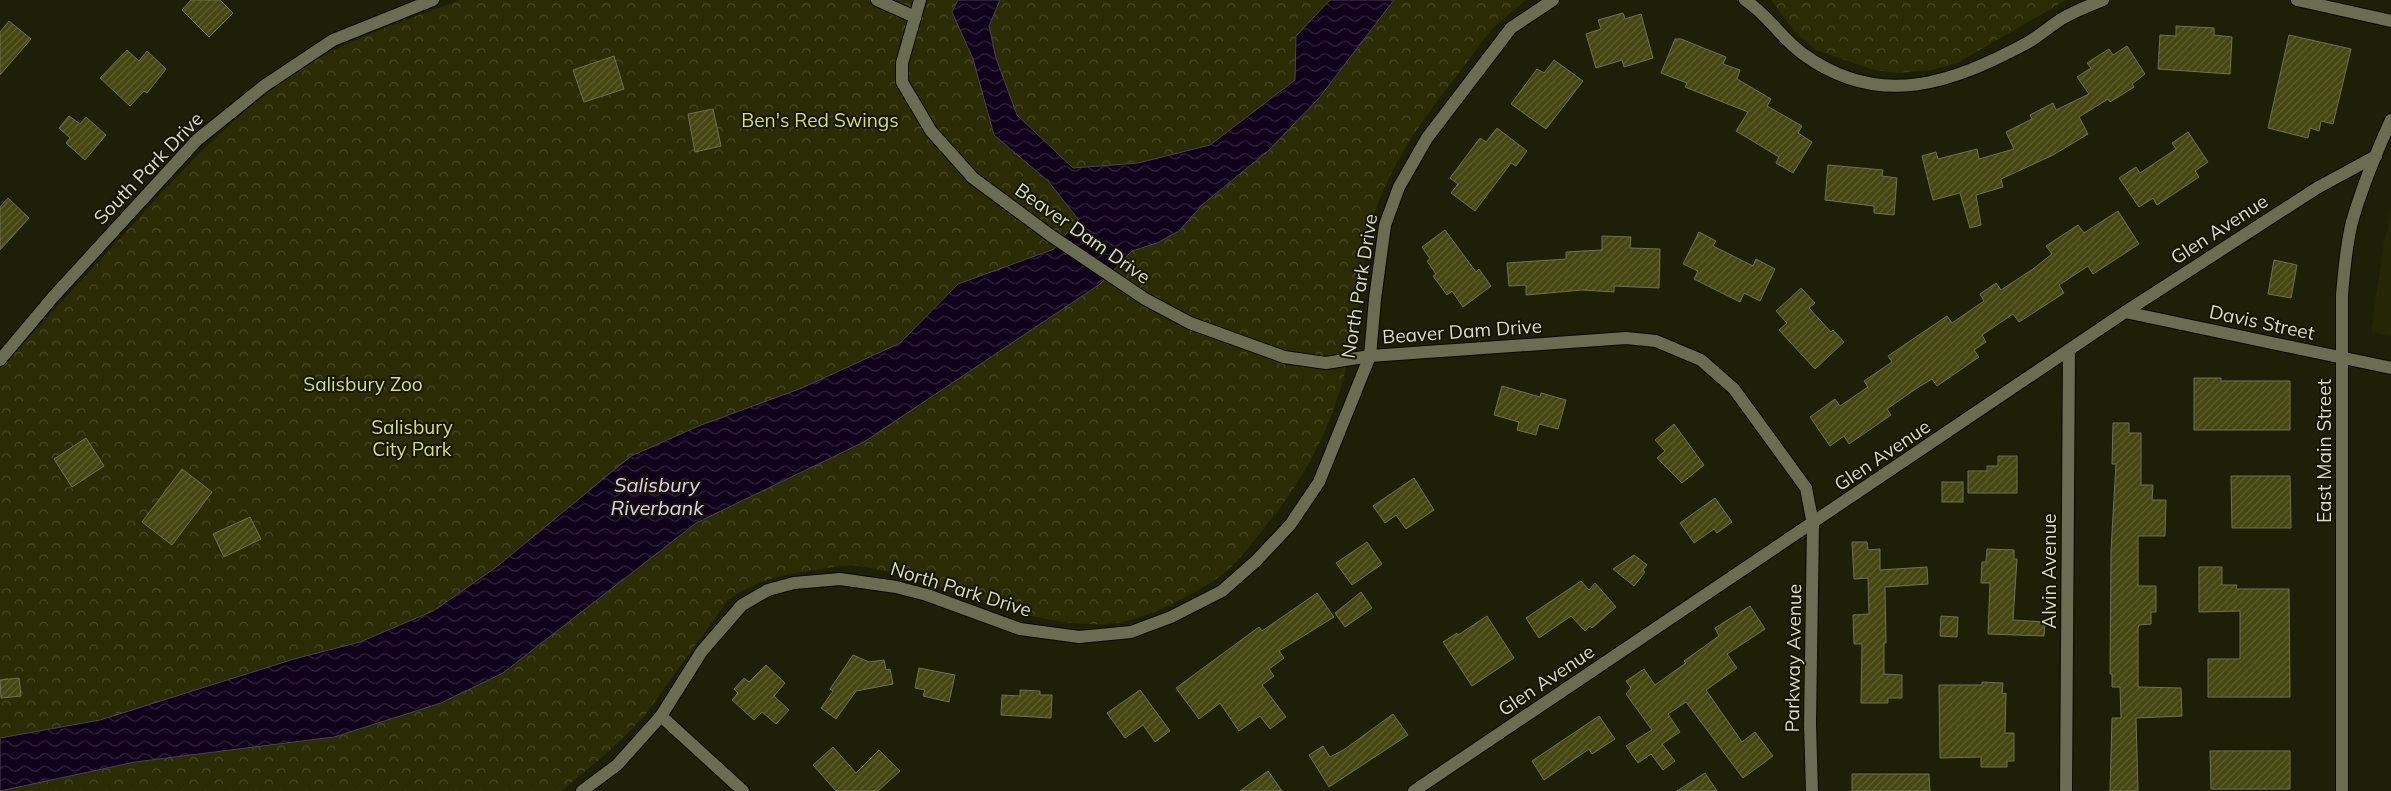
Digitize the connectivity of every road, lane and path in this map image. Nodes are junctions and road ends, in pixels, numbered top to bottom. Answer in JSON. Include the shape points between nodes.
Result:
{"nodes":[{"id":1,"x":433,"y":0,"type":"edge"},
{"id":2,"x":877,"y":0,"type":"edge"},
{"id":3,"x":920,"y":0,"type":"edge"},
{"id":4,"x":1553,"y":0,"type":"edge"},
{"id":5,"x":1745,"y":0,"type":"edge"},
{"id":6,"x":2104,"y":0,"type":"edge"},
{"id":7,"x":2297,"y":0,"type":"edge"},
{"id":8,"x":916,"y":17,"type":"junction"},
{"id":9,"x":2391,"y":21,"type":"edge"},
{"id":10,"x":2391,"y":120,"type":"edge"},
{"id":11,"x":2376,"y":156,"type":"junction"},
{"id":12,"x":2125,"y":312,"type":"junction"},
{"id":13,"x":2069,"y":351,"type":"junction"},
{"id":14,"x":1370,"y":356,"type":"junction"},
{"id":15,"x":2343,"y":358,"type":"junction"},
{"id":16,"x":0,"y":360,"type":"edge"},
{"id":17,"x":2391,"y":368,"type":"edge"},
{"id":18,"x":1813,"y":524,"type":"junction"},
{"id":19,"x":661,"y":716,"type":"junction"},
{"id":20,"x":582,"y":791,"type":"edge"},
{"id":21,"x":743,"y":791,"type":"edge"},
{"id":22,"x":1414,"y":791,"type":"edge"},
{"id":23,"x":1812,"y":791,"type":"edge"},
{"id":24,"x":2066,"y":791,"type":"edge"},
{"id":25,"x":2342,"y":791,"type":"edge"}],
"edges":[{"from":1,"to":16,"type":"street","name":"South Park Drive","via":[[333,40],[264,86],[197,140],[53,297]]},
{"from":2,"to":8,"type":"street"},
{"from":3,"to":8,"type":"street","name":"Beaver Dam Drive"},
{"from":4,"to":14,"type":"street","name":"North Park Drive","via":[[1511,28],[1427,138],[1399,187],[1385,225]]},
{"from":5,"to":6,"type":"street","via":[[1802,54],[1834,72],[1859,82],[1916,86],[1974,69],[2029,42],[2064,17]]},
{"from":7,"to":9,"type":"street"},
{"from":8,"to":14,"type":"street","name":"Beaver Dam Drive","via":[[902,63],[902,82],[930,131],[973,178],[1145,299],[1190,323],[1284,358],[1326,363]]},
{"from":10,"to":11,"type":"street","name":"East Main Street"},
{"from":11,"to":12,"type":"street","name":"Glen Avenue","via":[[2317,188]]},
{"from":11,"to":15,"type":"street","name":"East Main Street","via":[[2352,222],[2346,258],[2342,295]]},
{"from":12,"to":13,"type":"street","name":"Glen Avenue"},
{"from":12,"to":15,"type":"street","name":"Davis Street"},
{"from":13,"to":18,"type":"street","name":"Glen Avenue"},
{"from":13,"to":24,"type":"street","name":"Alvin Avenue"},
{"from":14,"to":18,"type":"street","name":"Beaver Dam Drive","via":[[1626,338],[1656,342],[1701,360],[1734,389],[1806,488]]},
{"from":14,"to":19,"type":"street","name":"North Park Drive","via":[[1319,482],[1290,525],[1222,591],[1179,613],[1131,632],[1079,636],[1020,629],[896,586],[840,579],[794,583],[768,590],[742,605],[702,651]]},
{"from":15,"to":17,"type":"street","name":"Davis Street"},
{"from":15,"to":25,"type":"street","name":"East Main Street"},
{"from":18,"to":22,"type":"street","name":"Glen Avenue"},
{"from":18,"to":23,"type":"street","name":"Parkway Avenue"},
{"from":19,"to":20,"type":"street","name":"North Park Drive","via":[[617,765]]},
{"from":19,"to":21,"type":"street"}]}
